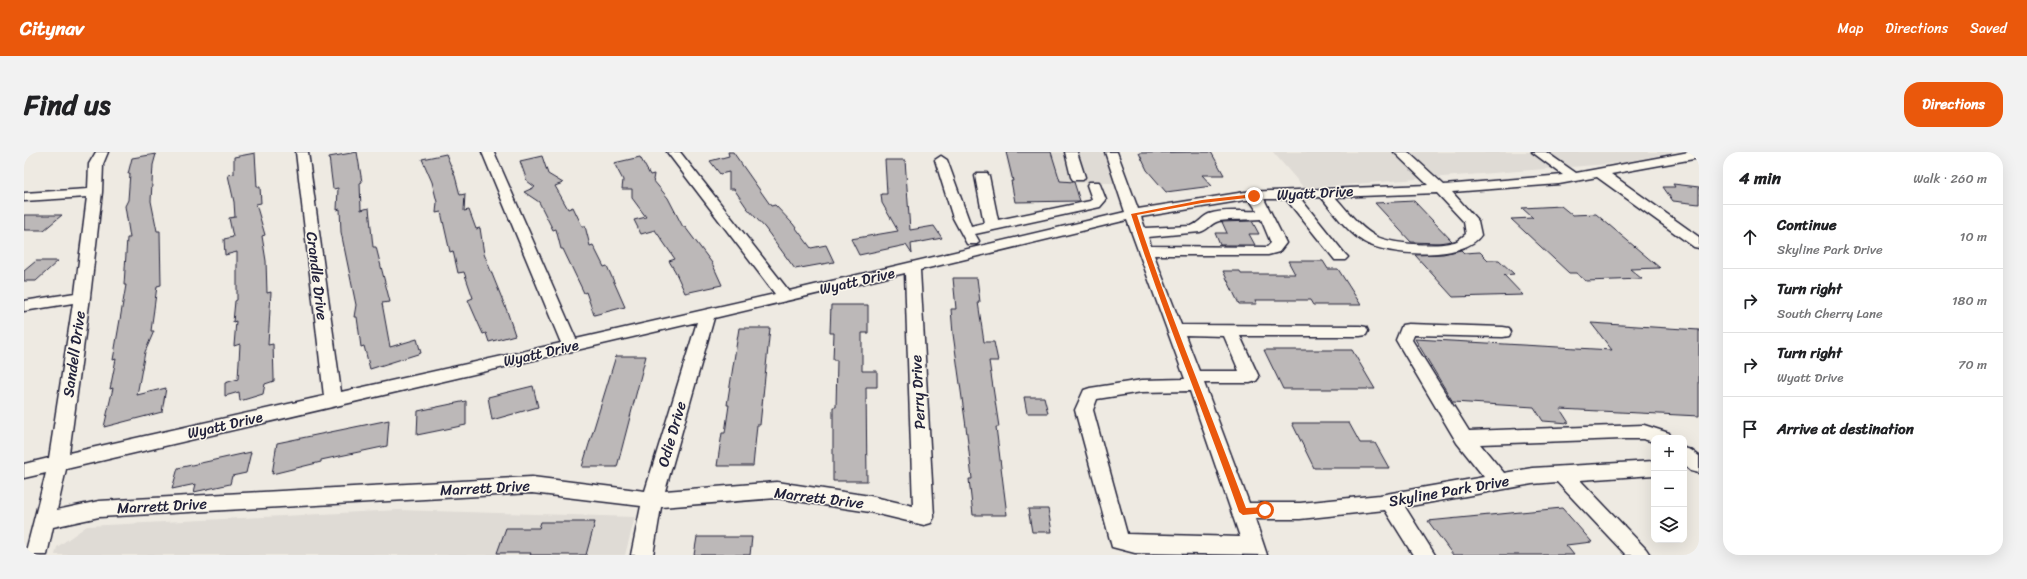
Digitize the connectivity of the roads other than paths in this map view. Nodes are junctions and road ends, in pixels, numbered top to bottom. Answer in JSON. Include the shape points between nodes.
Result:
{"nodes":[{"id":1,"x":102,"y":152,"type":"edge"},
{"id":2,"x":302,"y":152,"type":"edge"},
{"id":3,"x":488,"y":152,"type":"edge"},
{"id":4,"x":673,"y":152,"type":"edge"},
{"id":5,"x":1071,"y":152,"type":"edge"},
{"id":6,"x":1111,"y":152,"type":"edge"},
{"id":7,"x":1400,"y":152,"type":"edge"},
{"id":8,"x":1538,"y":152,"type":"edge"},
{"id":9,"x":1699,"y":154,"type":"edge"},
{"id":10,"x":941,"y":160,"type":"dead end"},
{"id":11,"x":1600,"y":174,"type":"junction"},
{"id":12,"x":982,"y":176,"type":"dead end"},
{"id":13,"x":1078,"y":177,"type":"dead end"},
{"id":14,"x":1575,"y":178,"type":"junction"},
{"id":15,"x":1442,"y":189,"type":"junction"},
{"id":16,"x":95,"y":192,"type":"junction"},
{"id":17,"x":1126,"y":193,"type":"junction"},
{"id":18,"x":1324,"y":193,"type":"junction"},
{"id":19,"x":1290,"y":195,"type":"junction"},
{"id":20,"x":1254,"y":196,"type":"junction"},
{"id":21,"x":24,"y":197,"type":"edge"},
{"id":22,"x":1134,"y":214,"type":"junction"},
{"id":23,"x":1266,"y":215,"type":"junction"},
{"id":24,"x":992,"y":225,"type":"junction"},
{"id":25,"x":967,"y":231,"type":"junction"},
{"id":26,"x":1140,"y":233,"type":"junction"},
{"id":27,"x":1699,"y":244,"type":"edge"},
{"id":28,"x":1146,"y":250,"type":"junction"},
{"id":29,"x":978,"y":252,"type":"junction"},
{"id":30,"x":1340,"y":257,"type":"dead end"},
{"id":31,"x":912,"y":268,"type":"junction"},
{"id":32,"x":82,"y":297,"type":"junction"},
{"id":33,"x":785,"y":298,"type":"junction"},
{"id":34,"x":24,"y":306,"type":"edge"},
{"id":35,"x":707,"y":315,"type":"junction"},
{"id":36,"x":1175,"y":330,"type":"junction"},
{"id":37,"x":1230,"y":331,"type":"junction"},
{"id":38,"x":1360,"y":331,"type":"dead end"},
{"id":39,"x":1503,"y":332,"type":"dead end"},
{"id":40,"x":571,"y":346,"type":"junction"},
{"id":41,"x":1195,"y":381,"type":"junction"},
{"id":42,"x":333,"y":400,"type":"junction"},
{"id":43,"x":1653,"y":435,"type":"edge"},
{"id":44,"x":1464,"y":438,"type":"junction"},
{"id":45,"x":58,"y":463,"type":"junction"},
{"id":46,"x":1651,"y":468,"type":"edge"},
{"id":47,"x":24,"y":470,"type":"edge"},
{"id":48,"x":1562,"y":474,"type":"junction"},
{"id":49,"x":1500,"y":483,"type":"junction"},
{"id":50,"x":652,"y":500,"type":"junction"},
{"id":51,"x":1391,"y":502,"type":"junction"},
{"id":52,"x":1243,"y":512,"type":"junction"},
{"id":53,"x":924,"y":516,"type":"joint"},
{"id":54,"x":44,"y":521,"type":"junction"},
{"id":55,"x":1254,"y":551,"type":"edge"},
{"id":56,"x":36,"y":555,"type":"edge"},
{"id":57,"x":642,"y":555,"type":"edge"},
{"id":58,"x":1424,"y":555,"type":"edge"},
{"id":59,"x":1639,"y":555,"type":"edge"}],
"edges":[{"from":1,"to":16,"type":"street","name":"Sandell Drive","via":[[96,164]]},
{"from":2,"to":42,"type":"street","name":"Crandle Drive"},
{"from":3,"to":40,"type":"street"},
{"from":4,"to":33,"type":"street"},
{"from":5,"to":13,"type":"street"},
{"from":6,"to":17,"type":"street"},
{"from":7,"to":15,"type":"street"},
{"from":8,"to":14,"type":"street"},
{"from":9,"to":11,"type":"street","name":"Wyatt Drive"},
{"from":10,"to":25,"type":"street","via":[[954,202]]},
{"from":11,"to":14,"type":"street","name":"Wyatt Drive"},
{"from":11,"to":27,"type":"street"},
{"from":12,"to":24,"type":"street"},
{"from":14,"to":15,"type":"street","name":"Wyatt Drive"},
{"from":15,"to":18,"type":"street","name":"Wyatt Drive"},
{"from":15,"to":18,"type":"street","via":[[1471,221],[1474,234],[1462,244],[1413,248],[1387,245],[1369,239]]},
{"from":16,"to":21,"type":"street","via":[[67,196]]},
{"from":16,"to":32,"type":"street","name":"Sandell Drive"},
{"from":17,"to":22,"type":"street"},
{"from":17,"to":24,"type":"street","via":[[1096,189],[1098,202],[1092,205]]},
{"from":18,"to":19,"type":"street","name":"Wyatt Drive"},
{"from":19,"to":20,"type":"street","name":"Wyatt Drive"},
{"from":19,"to":30,"type":"street"},
{"from":20,"to":22,"type":"street","name":"Wyatt Drive"},
{"from":20,"to":23,"type":"street"},
{"from":22,"to":26,"type":"street"},
{"from":22,"to":29,"type":"street","name":"Wyatt Drive"},
{"from":23,"to":26,"type":"street","via":[[1215,217],[1200,228],[1191,230]]},
{"from":23,"to":28,"type":"street","via":[[1279,243],[1268,251]]},
{"from":24,"to":25,"type":"street"},
{"from":25,"to":29,"type":"street"},
{"from":26,"to":28,"type":"street"},
{"from":28,"to":36,"type":"street"},
{"from":29,"to":31,"type":"street","name":"Wyatt Drive"},
{"from":31,"to":33,"type":"street","name":"Wyatt Drive"},
{"from":31,"to":53,"type":"street","name":"Perry Drive"},
{"from":32,"to":34,"type":"street"},
{"from":32,"to":45,"type":"street","name":"Sandell Drive"},
{"from":33,"to":35,"type":"street","name":"Wyatt Drive"},
{"from":35,"to":40,"type":"street","name":"Wyatt Drive"},
{"from":35,"to":50,"type":"street","name":"Odie Drive"},
{"from":36,"to":37,"type":"street"},
{"from":36,"to":41,"type":"street"},
{"from":37,"to":38,"type":"street"},
{"from":37,"to":41,"type":"street","via":[[1250,378]]},
{"from":39,"to":44,"type":"street","via":[[1408,329],[1404,340]]},
{"from":40,"to":42,"type":"street","name":"Wyatt Drive"},
{"from":41,"to":52,"type":"street"},
{"from":41,"to":55,"type":"street","via":[[1090,394],[1084,410],[1118,541]]},
{"from":42,"to":45,"type":"street","name":"Wyatt Drive"},
{"from":43,"to":44,"type":"street","via":[[1644,432],[1622,432]]},
{"from":44,"to":49,"type":"street"},
{"from":45,"to":47,"type":"street","name":"Wyatt Drive"},
{"from":45,"to":54,"type":"street","name":"Sandell Drive"},
{"from":46,"to":48,"type":"street","name":"Skyline Park Drive"},
{"from":48,"to":49,"type":"street","name":"Skyline Park Drive","via":[[1532,476]]},
{"from":48,"to":59,"type":"street"},
{"from":49,"to":51,"type":"street","name":"Skyline Park Drive"},
{"from":50,"to":53,"type":"street","name":"Marrett Drive","via":[[777,490],[870,504]]},
{"from":50,"to":54,"type":"street","name":"Marrett Drive","via":[[532,485],[99,509]]},
{"from":50,"to":57,"type":"street","name":"Odie Drive"},
{"from":51,"to":52,"type":"street","name":"Skyline Park Drive","via":[[1300,512]]},
{"from":51,"to":58,"type":"street"},
{"from":52,"to":55,"type":"street"},
{"from":54,"to":56,"type":"street","name":"Sandell Drive"}]}
